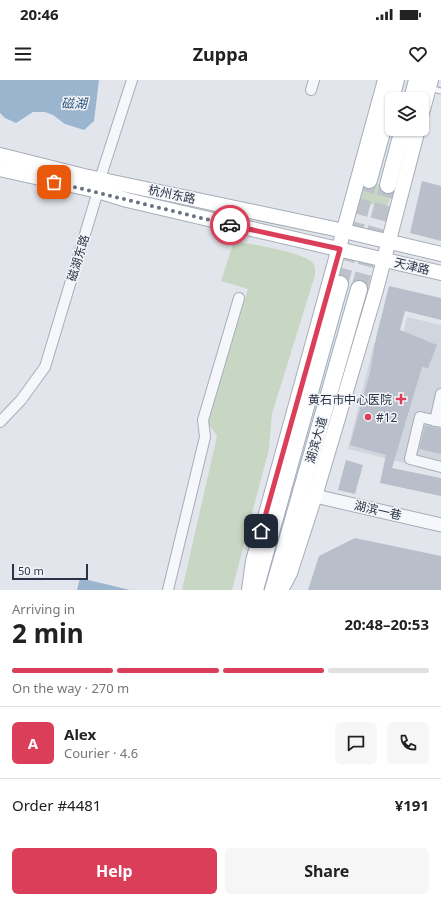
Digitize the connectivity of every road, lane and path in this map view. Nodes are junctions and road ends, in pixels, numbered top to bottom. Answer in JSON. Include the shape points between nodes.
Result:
{"nodes":[{"id":1,"x":132,"y":80,"type":"edge"},
{"id":2,"x":314,"y":80,"type":"edge"},
{"id":3,"x":385,"y":80,"type":"edge"},
{"id":4,"x":396,"y":80,"type":"edge"},
{"id":5,"x":429,"y":85,"type":"edge"},
{"id":6,"x":311,"y":90,"type":"dead end"},
{"id":7,"x":420,"y":92,"type":"edge"},
{"id":8,"x":402,"y":136,"type":"edge"},
{"id":9,"x":416,"y":136,"type":"edge"},
{"id":10,"x":0,"y":155,"type":"edge"},
{"id":11,"x":0,"y":169,"type":"edge"},
{"id":12,"x":369,"y":180,"type":"tunnel mouth"},
{"id":13,"x":99,"y":185,"type":"junction"},
{"id":14,"x":388,"y":185,"type":"tunnel mouth"},
{"id":15,"x":344,"y":231,"type":"junction"},
{"id":16,"x":388,"y":241,"type":"junction"},
{"id":17,"x":340,"y":249,"type":"junction"},
{"id":18,"x":441,"y":254,"type":"edge"},
{"id":19,"x":383,"y":259,"type":"junction"},
{"id":20,"x":441,"y":273,"type":"edge"},
{"id":21,"x":340,"y":284,"type":"tunnel mouth"},
{"id":22,"x":359,"y":289,"type":"tunnel mouth"},
{"id":23,"x":239,"y":298,"type":"dead end"},
{"id":24,"x":441,"y":394,"type":"edge"},
{"id":25,"x":0,"y":422,"type":"edge"},
{"id":26,"x":438,"y":422,"type":"edge"},
{"id":27,"x":441,"y":467,"type":"edge"},
{"id":28,"x":315,"y":496,"type":"junction"},
{"id":29,"x":441,"y":525,"type":"edge"},
{"id":30,"x":168,"y":590,"type":"edge"},
{"id":31,"x":249,"y":590,"type":"edge"},
{"id":32,"x":255,"y":590,"type":"edge"},
{"id":33,"x":273,"y":590,"type":"edge"},
{"id":34,"x":282,"y":590,"type":"edge"}],
"edges":[{"from":1,"to":13,"type":"street","name":"磁湖东路"},
{"from":2,"to":6,"type":"street"},
{"from":3,"to":15,"type":"main road"},
{"from":4,"to":12,"type":"main road"},
{"from":5,"to":7,"type":"main road"},
{"from":8,"to":14,"type":"main road"},
{"from":9,"to":16,"type":"main road"},
{"from":10,"to":13,"type":"main road","name":"杭州东路"},
{"from":11,"to":13,"type":"main road","name":"杭州东路"},
{"from":13,"to":15,"type":"main road","name":"杭州东路"},
{"from":13,"to":17,"type":"main road","name":"杭州东路","via":[[150,206]]},
{"from":13,"to":25,"type":"street","name":"磁湖东路","via":[[45,367],[22,400]]},
{"from":15,"to":16,"type":"main road","name":"杭州东路"},
{"from":15,"to":17,"type":"main road"},
{"from":16,"to":18,"type":"main road","name":"天津路"},
{"from":16,"to":19,"type":"main road"},
{"from":17,"to":19,"type":"main road","name":"杭州东路"},
{"from":17,"to":31,"type":"main road","via":[[253,561]]},
{"from":19,"to":20,"type":"main road","name":"天津路"},
{"from":19,"to":28,"type":"main road","via":[[374,298]]},
{"from":21,"to":32,"type":"main road","name":"湖滨大道"},
{"from":22,"to":33,"type":"main road","name":"湖滨大道"},
{"from":23,"to":30,"type":"street","via":[[203,420],[205,437]]},
{"from":24,"to":26,"type":"street"},
{"from":26,"to":27,"type":"street","via":[[420,417],[410,459]]},
{"from":28,"to":29,"type":"street","name":"湖滨一巷"},
{"from":28,"to":34,"type":"main road"}]}
